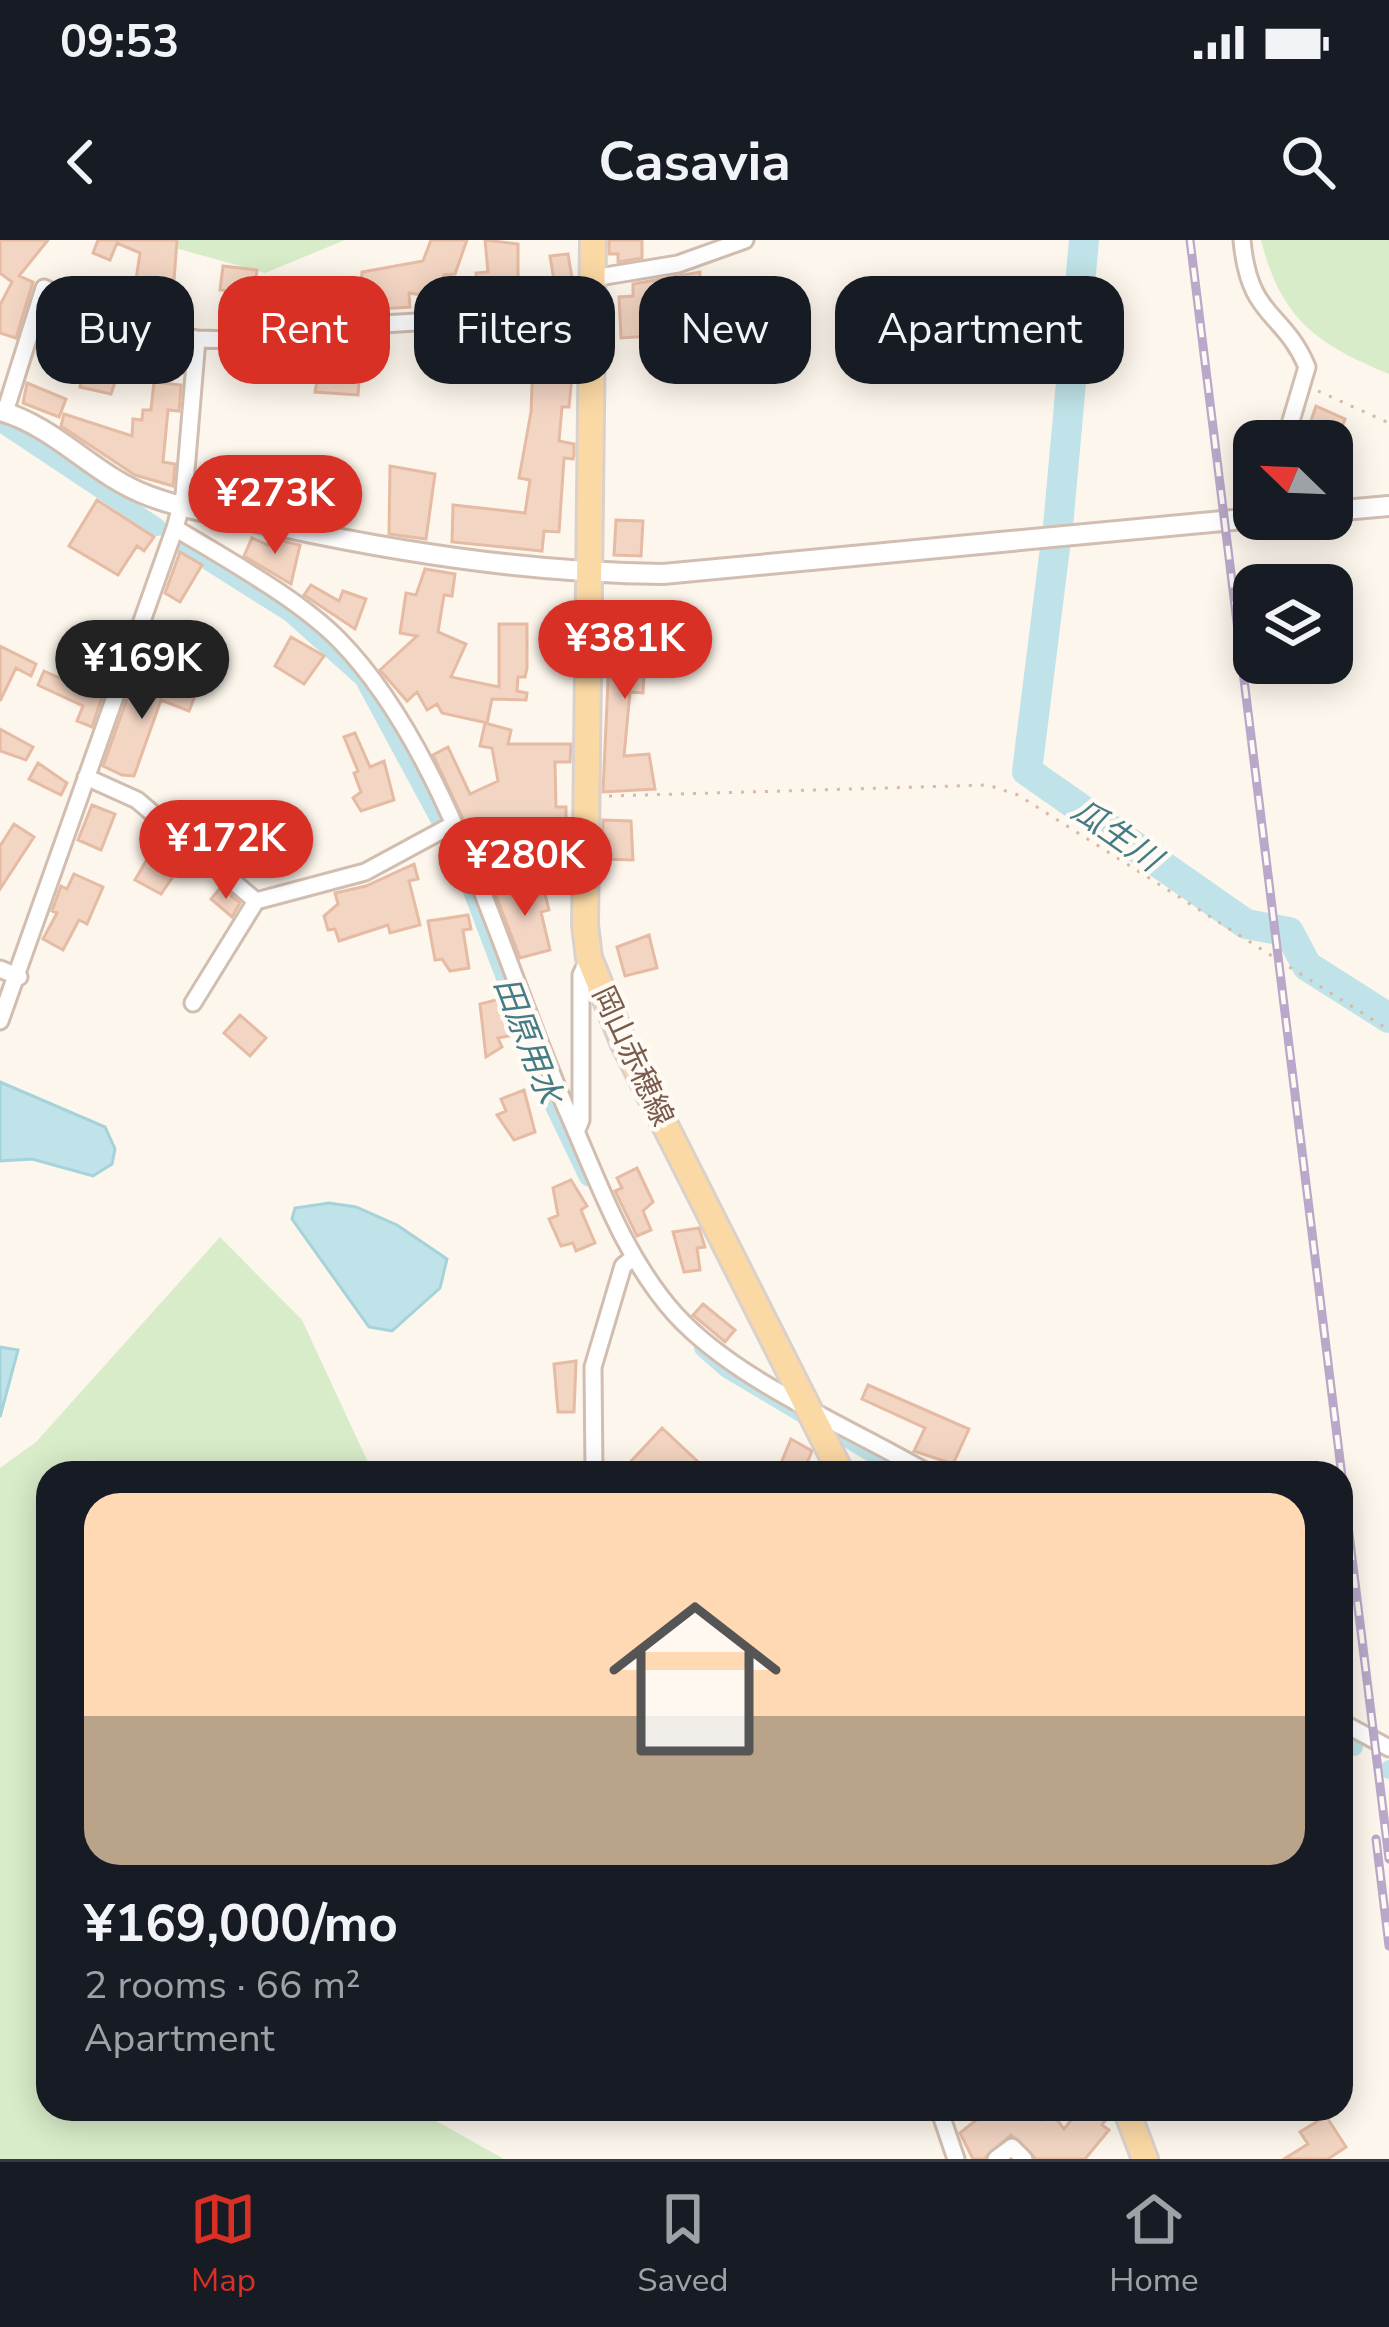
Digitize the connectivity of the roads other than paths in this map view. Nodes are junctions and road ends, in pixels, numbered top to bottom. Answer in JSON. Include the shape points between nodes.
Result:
{"nodes":[{"id":1,"x":593,"y":240,"type":"edge"},
{"id":2,"x":745,"y":240,"type":"edge"},
{"id":3,"x":1242,"y":240,"type":"edge"},
{"id":4,"x":593,"y":276,"type":"edge"},
{"id":5,"x":615,"y":281,"type":"edge"},
{"id":6,"x":414,"y":322,"type":"edge"},
{"id":7,"x":197,"y":339,"type":"junction"},
{"id":8,"x":592,"y":384,"type":"edge"},
{"id":9,"x":3,"y":411,"type":"edge"},
{"id":10,"x":1293,"y":420,"type":"edge"},
{"id":11,"x":182,"y":506,"type":"junction"},
{"id":12,"x":1389,"y":506,"type":"edge"},
{"id":13,"x":1353,"y":509,"type":"edge"},
{"id":14,"x":1233,"y":520,"type":"edge"},
{"id":15,"x":175,"y":528,"type":"junction"},
{"id":16,"x":591,"y":573,"type":"junction"},
{"id":17,"x":86,"y":777,"type":"junction"},
{"id":18,"x":446,"y":827,"type":"junction"},
{"id":19,"x":471,"y":875,"type":"junction"},
{"id":20,"x":586,"y":880,"type":"junction"},
{"id":21,"x":256,"y":901,"type":"junction"},
{"id":22,"x":589,"y":958,"type":"junction"},
{"id":23,"x":0,"y":969,"type":"edge"},
{"id":24,"x":19,"y":977,"type":"junction"},
{"id":25,"x":193,"y":1003,"type":"dead end"},
{"id":26,"x":0,"y":1021,"type":"edge"},
{"id":27,"x":576,"y":1132,"type":"junction"},
{"id":28,"x":630,"y":1261,"type":"junction"},
{"id":29,"x":807,"y":1404,"type":"junction"},
{"id":30,"x":594,"y":1461,"type":"edge"},
{"id":31,"x":835,"y":1461,"type":"edge"},
{"id":32,"x":907,"y":1461,"type":"edge"},
{"id":33,"x":1353,"y":1728,"type":"edge"},
{"id":34,"x":1389,"y":1748,"type":"edge"},
{"id":35,"x":943,"y":2121,"type":"edge"},
{"id":36,"x":1130,"y":2121,"type":"edge"},
{"id":37,"x":956,"y":2159,"type":"edge"},
{"id":38,"x":996,"y":2159,"type":"edge"},
{"id":39,"x":1024,"y":2159,"type":"edge"},
{"id":40,"x":1144,"y":2159,"type":"edge"}],
"edges":[{"from":1,"to":4,"type":"main road","name":"岡山赤穂線"},
{"from":2,"to":5,"type":"street"},
{"from":3,"to":10,"type":"street","via":[[1255,299],[1299,350],[1306,384]]},
{"from":6,"to":7,"type":"street","via":[[331,327],[272,341]]},
{"from":7,"to":9,"type":"street","via":[[115,322],[44,288]]},
{"from":7,"to":11,"type":"street"},
{"from":8,"to":16,"type":"main road","name":"岡山赤穂線"},
{"from":9,"to":11,"type":"street","via":[[36,424],[129,489]]},
{"from":11,"to":15,"type":"street"},
{"from":11,"to":16,"type":"street","via":[[379,548]]},
{"from":12,"to":13,"type":"street"},
{"from":14,"to":16,"type":"street","via":[[663,574]]},
{"from":15,"to":17,"type":"street"},
{"from":15,"to":18,"type":"street","via":[[336,637],[386,698]]},
{"from":16,"to":20,"type":"main road","name":"岡山赤穂線"},
{"from":17,"to":21,"type":"street","via":[[137,800]]},
{"from":17,"to":24,"type":"street"},
{"from":18,"to":19,"type":"street"},
{"from":18,"to":21,"type":"street","via":[[365,872]]},
{"from":19,"to":20,"type":"street"},
{"from":19,"to":27,"type":"street"},
{"from":20,"to":22,"type":"main road","name":"岡山赤穂線"},
{"from":21,"to":25,"type":"street"},
{"from":22,"to":27,"type":"street","via":[[581,975]]},
{"from":22,"to":29,"type":"main road","name":"岡山赤穂線","via":[[624,1044]]},
{"from":23,"to":24,"type":"street"},
{"from":24,"to":26,"type":"street"},
{"from":27,"to":28,"type":"street"},
{"from":28,"to":29,"type":"street","via":[[678,1317],[733,1363]]},
{"from":28,"to":30,"type":"street","via":[[592,1367]]},
{"from":29,"to":31,"type":"main road","name":"岡山赤穂線"},
{"from":29,"to":32,"type":"street"},
{"from":33,"to":34,"type":"street"},
{"from":35,"to":37,"type":"street"},
{"from":36,"to":40,"type":"main road"},
{"from":38,"to":39,"type":"street","via":[[1012,2147]]}]}
